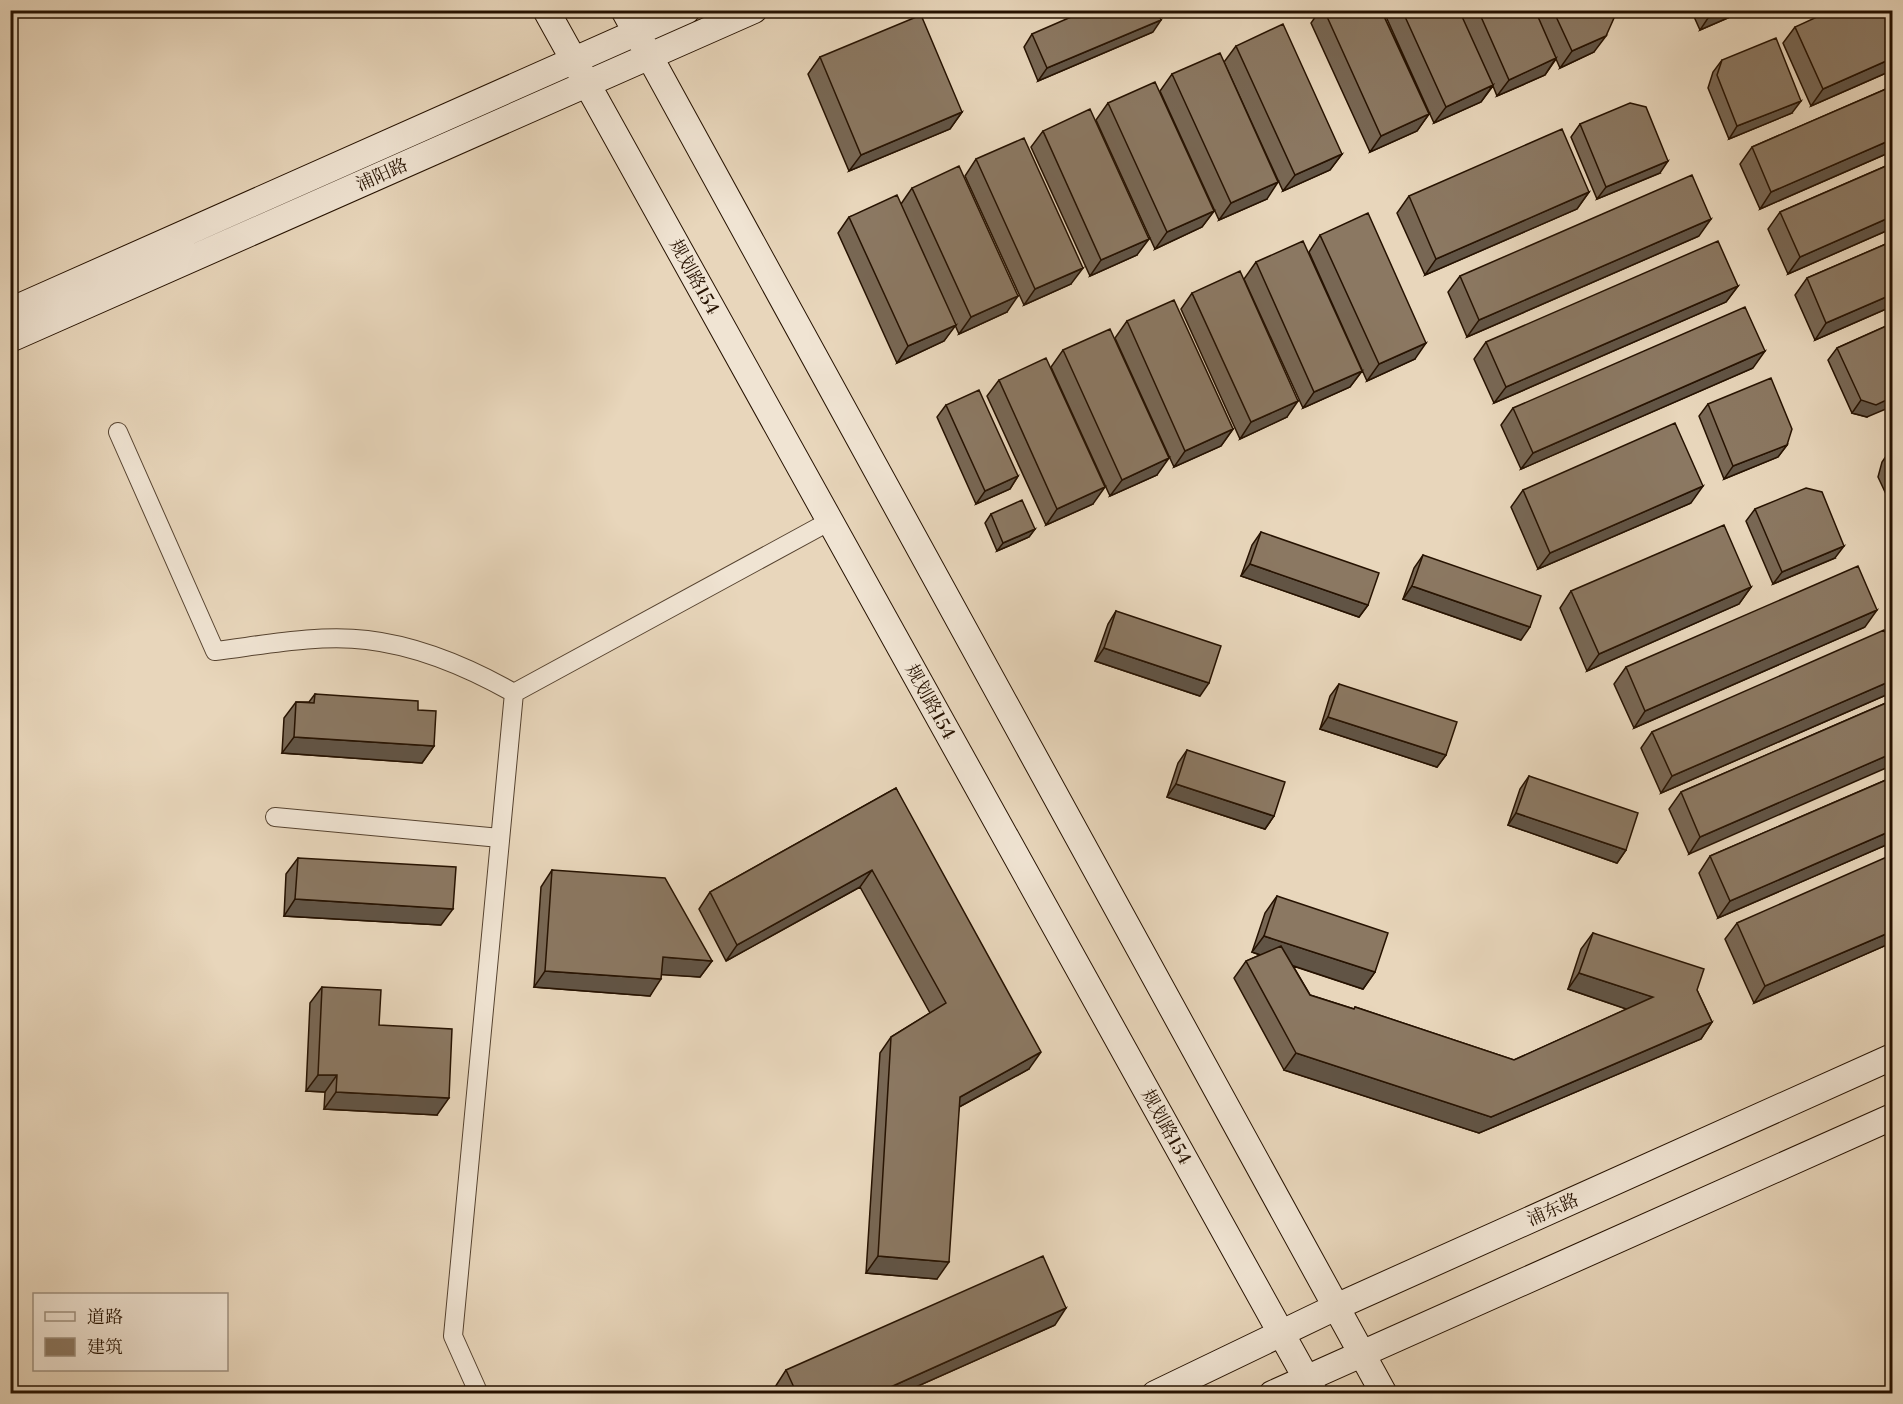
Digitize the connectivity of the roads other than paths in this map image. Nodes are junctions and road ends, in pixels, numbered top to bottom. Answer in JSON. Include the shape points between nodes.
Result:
{"nodes":[{"id":1,"x":546,"y":10,"type":"edge"},
{"id":2,"x":624,"y":10,"type":"edge"},
{"id":3,"x":687,"y":10,"type":"edge"},
{"id":4,"x":754,"y":10,"type":"edge"},
{"id":5,"x":636,"y":33,"type":"junction"},
{"id":6,"x":649,"y":57,"type":"junction"},
{"id":7,"x":574,"y":61,"type":"junction"},
{"id":8,"x":587,"y":85,"type":"junction"},
{"id":9,"x":10,"y":311,"type":"edge"},
{"id":10,"x":10,"y":339,"type":"edge"},
{"id":11,"x":118,"y":432,"type":"dead end"},
{"id":12,"x":830,"y":521,"type":"junction"},
{"id":13,"x":514,"y":693,"type":"junction"},
{"id":14,"x":275,"y":817,"type":"dead end"},
{"id":15,"x":500,"y":838,"type":"junction"},
{"id":16,"x":1893,"y":1057,"type":"edge"},
{"id":17,"x":1893,"y":1117,"type":"edge"},
{"id":18,"x":1338,"y":1306,"type":"junction"},
{"id":19,"x":1282,"y":1335,"type":"junction"},
{"id":20,"x":1362,"y":1354,"type":"junction"},
{"id":21,"x":1311,"y":1385,"type":"edge"},
{"id":22,"x":479,"y":1394,"type":"edge"},
{"id":23,"x":1155,"y":1394,"type":"edge"},
{"id":24,"x":1272,"y":1394,"type":"edge"},
{"id":25,"x":1384,"y":1394,"type":"edge"}],
"edges":[{"from":1,"to":7,"type":"main road","name":"规划路154"},
{"from":2,"to":5,"type":"main road"},
{"from":3,"to":5,"type":"main road","name":"浦阳路"},
{"from":4,"to":6,"type":"main road","name":"浦阳路"},
{"from":5,"to":6,"type":"main road"},
{"from":5,"to":7,"type":"main road","name":"浦阳路"},
{"from":6,"to":8,"type":"main road","name":"浦阳路"},
{"from":6,"to":18,"type":"main road"},
{"from":7,"to":8,"type":"main road","name":"规划路154"},
{"from":7,"to":9,"type":"main road","name":"浦阳路"},
{"from":8,"to":10,"type":"main road","name":"浦阳路"},
{"from":8,"to":12,"type":"main road","name":"规划路154"},
{"from":11,"to":13,"type":"street","via":[[215,651],[319,640],[366,640],[438,657],[478,672]]},
{"from":12,"to":13,"type":"street"},
{"from":12,"to":19,"type":"main road","name":"规划路154"},
{"from":13,"to":15,"type":"street"},
{"from":14,"to":15,"type":"street"},
{"from":15,"to":22,"type":"street","via":[[453,1336]]},
{"from":16,"to":18,"type":"main road","name":"浦东路"},
{"from":17,"to":20,"type":"main road"},
{"from":18,"to":19,"type":"main road","name":"浦东路"},
{"from":18,"to":20,"type":"main road"},
{"from":19,"to":21,"type":"main road","name":"规划路154"},
{"from":19,"to":23,"type":"main road","name":"浦东路"},
{"from":20,"to":21,"type":"main road"},
{"from":20,"to":25,"type":"main road"},
{"from":21,"to":24,"type":"main road"}]}
